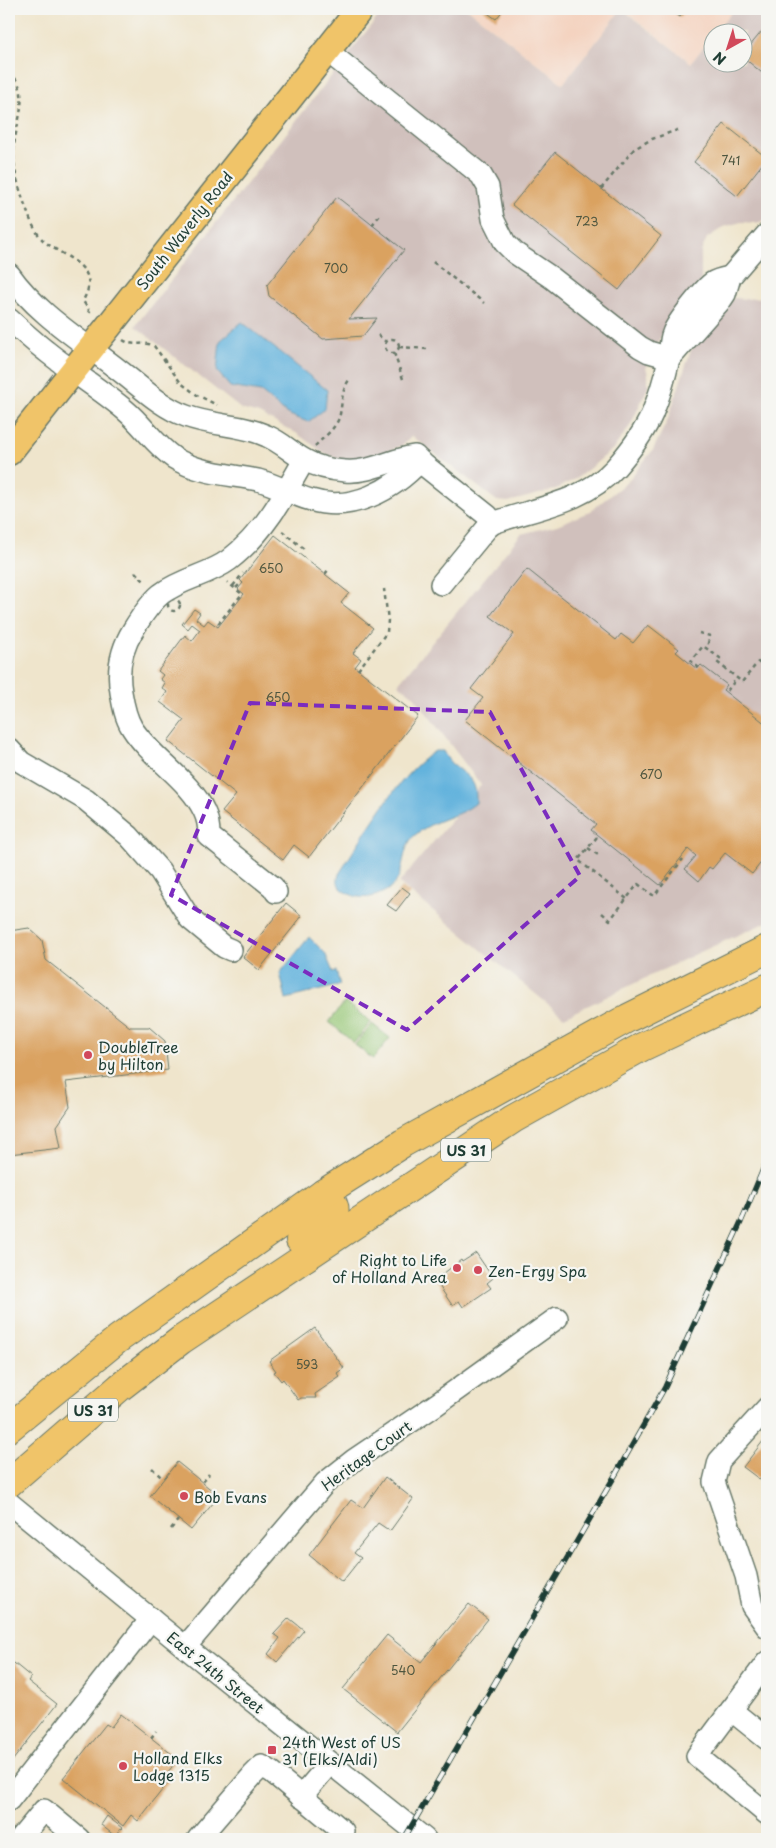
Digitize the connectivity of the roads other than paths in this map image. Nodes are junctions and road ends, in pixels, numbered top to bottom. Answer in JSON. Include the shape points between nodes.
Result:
{"nodes":[{"id":1,"x":360,"y":9,"type":"edge"},
{"id":2,"x":326,"y":50,"type":"junction"},
{"id":3,"x":767,"y":234,"type":"edge"},
{"id":4,"x":9,"y":274,"type":"edge"},
{"id":5,"x":9,"y":319,"type":"edge"},
{"id":6,"x":91,"y":348,"type":"junction"},
{"id":7,"x":670,"y":358,"type":"junction"},
{"id":8,"x":73,"y":371,"type":"junction"},
{"id":9,"x":9,"y":452,"type":"edge"},
{"id":10,"x":308,"y":453,"type":"junction"},
{"id":11,"x":417,"y":458,"type":"junction"},
{"id":12,"x":286,"y":490,"type":"junction"},
{"id":13,"x":493,"y":523,"type":"junction"},
{"id":14,"x":441,"y":584,"type":"dead end"},
{"id":15,"x":9,"y":750,"type":"edge"},
{"id":16,"x":276,"y":892,"type":"dead end"},
{"id":17,"x":767,"y":949,"type":"edge"},
{"id":18,"x":231,"y":950,"type":"dead end"},
{"id":19,"x":767,"y":988,"type":"edge"},
{"id":20,"x":324,"y":1193,"type":"junction"},
{"id":21,"x":557,"y":1318,"type":"dead end"},
{"id":22,"x":181,"y":1340,"type":"junction"},
{"id":23,"x":767,"y":1408,"type":"edge"},
{"id":24,"x":9,"y":1428,"type":"edge"},
{"id":25,"x":9,"y":1483,"type":"edge"},
{"id":26,"x":9,"y":1503,"type":"edge"},
{"id":27,"x":151,"y":1619,"type":"junction"},
{"id":28,"x":767,"y":1627,"type":"edge"},
{"id":29,"x":185,"y":1647,"type":"junction"},
{"id":30,"x":767,"y":1662,"type":"edge"},
{"id":31,"x":731,"y":1710,"type":"junction"},
{"id":32,"x":767,"y":1739,"type":"edge"},
{"id":33,"x":330,"y":1763,"type":"junction"},
{"id":34,"x":301,"y":1797,"type":"junction"},
{"id":35,"x":9,"y":1800,"type":"edge"},
{"id":36,"x":767,"y":1814,"type":"edge"},
{"id":37,"x":20,"y":1839,"type":"edge"},
{"id":38,"x":79,"y":1839,"type":"edge"},
{"id":39,"x":198,"y":1839,"type":"edge"},
{"id":40,"x":338,"y":1839,"type":"edge"},
{"id":41,"x":425,"y":1839,"type":"edge"}],
"edges":[{"from":1,"to":2,"type":"main road","name":"South Waverly Road"},
{"from":2,"to":6,"type":"main road","name":"South Waverly Road"},
{"from":2,"to":7,"type":"street","via":[[481,175],[488,187],[490,209],[497,230],[515,253],[640,347]]},
{"from":3,"to":7,"type":"street","via":[[730,277],[721,300]]},
{"from":4,"to":6,"type":"street","via":[[34,303]]},
{"from":5,"to":8,"type":"street"},
{"from":6,"to":8,"type":"main road","name":"South Waverly Road"},
{"from":6,"to":10,"type":"street","via":[[170,408],[201,421],[256,431]]},
{"from":7,"to":13,"type":"street","via":[[651,415],[615,468],[580,494]]},
{"from":8,"to":9,"type":"main road","name":"South Waverly Road"},
{"from":8,"to":12,"type":"street","via":[[126,411],[174,458],[201,470],[260,481]]},
{"from":10,"to":11,"type":"street","via":[[330,470],[357,472],[403,457]]},
{"from":10,"to":12,"type":"street"},
{"from":11,"to":12,"type":"street","via":[[408,473],[386,488],[354,502],[322,503]]},
{"from":11,"to":13,"type":"street"},
{"from":12,"to":16,"type":"street","via":[[252,539],[236,554],[219,567],[170,588],[155,601],[130,635],[120,666],[119,682],[127,718],[148,748],[199,802],[208,820],[209,836]]},
{"from":13,"to":14,"type":"street"},
{"from":15,"to":18,"type":"street","via":[[28,766],[94,806],[129,836],[160,871],[190,919]]},
{"from":17,"to":20,"type":"highway","number":"US 31","via":[[628,1018],[403,1143]]},
{"from":19,"to":22,"type":"highway","number":"US 31","via":[[642,1047],[513,1120]]},
{"from":20,"to":22,"type":"highway","via":[[335,1206],[333,1215],[191,1320]]},
{"from":20,"to":24,"type":"highway","number":"US 31","via":[[118,1339]]},
{"from":21,"to":29,"type":"street","name":"Heritage Court","via":[[325,1482]]},
{"from":22,"to":25,"type":"highway","number":"US 31","via":[[120,1387]]},
{"from":23,"to":28,"type":"street","via":[[719,1461],[714,1482],[746,1576],[752,1606]]},
{"from":26,"to":27,"type":"street","name":"East 24th Street"},
{"from":27,"to":29,"type":"street","name":"East 24th Street"},
{"from":27,"to":35,"type":"street"},
{"from":29,"to":33,"type":"street","name":"East 24th Street"},
{"from":30,"to":31,"type":"street"},
{"from":31,"to":32,"type":"street"},
{"from":31,"to":36,"type":"street","via":[[697,1756]]},
{"from":33,"to":34,"type":"street"},
{"from":33,"to":41,"type":"street","name":"East 24th Street"},
{"from":34,"to":39,"type":"street","via":[[262,1766]]},
{"from":34,"to":40,"type":"street","via":[[343,1831]]},
{"from":37,"to":38,"type":"street","via":[[44,1810]]}]}
